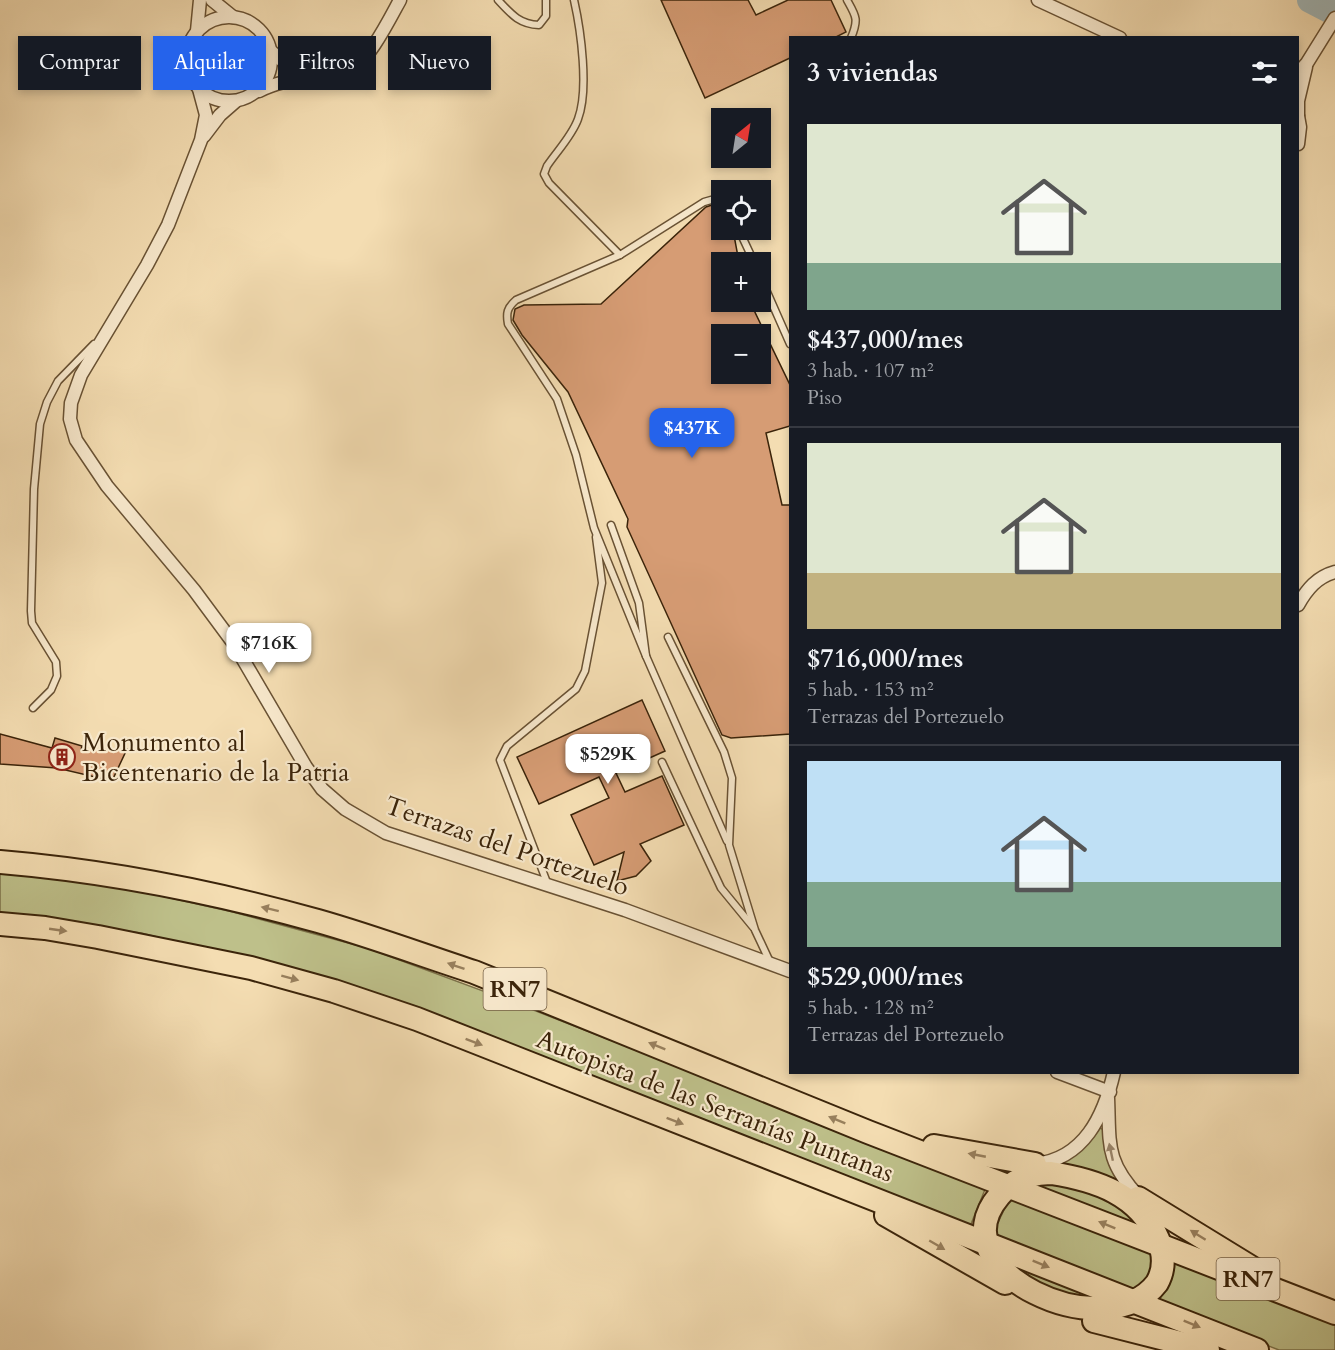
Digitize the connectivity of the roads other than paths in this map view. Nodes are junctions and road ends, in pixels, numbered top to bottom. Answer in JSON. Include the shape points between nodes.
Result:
{"nodes":[{"id":1,"x":200,"y":0,"type":"edge"},
{"id":2,"x":212,"y":0,"type":"edge"},
{"id":3,"x":400,"y":0,"type":"edge"},
{"id":4,"x":498,"y":0,"type":"edge"},
{"id":5,"x":546,"y":0,"type":"edge"},
{"id":6,"x":574,"y":0,"type":"edge"},
{"id":7,"x":847,"y":0,"type":"edge"},
{"id":8,"x":1038,"y":0,"type":"edge"},
{"id":9,"x":233,"y":17,"type":"junction"},
{"id":10,"x":1335,"y":18,"type":"edge"},
{"id":11,"x":197,"y":31,"type":"junction"},
{"id":12,"x":194,"y":36,"type":"edge"},
{"id":13,"x":852,"y":36,"type":"edge"},
{"id":14,"x":1114,"y":36,"type":"edge"},
{"id":15,"x":376,"y":41,"type":"edge"},
{"id":16,"x":271,"y":51,"type":"junction"},
{"id":17,"x":278,"y":57,"type":"edge"},
{"id":18,"x":1307,"y":63,"type":"junction"},
{"id":19,"x":1299,"y":73,"type":"edge"},
{"id":20,"x":278,"y":82,"type":"edge"},
{"id":21,"x":199,"y":90,"type":"edge"},
{"id":22,"x":200,"y":90,"type":"edge"},
{"id":23,"x":254,"y":93,"type":"junction"},
{"id":24,"x":1299,"y":97,"type":"edge"},
{"id":25,"x":236,"y":101,"type":"junction"},
{"id":26,"x":201,"y":140,"type":"junction"},
{"id":27,"x":711,"y":200,"type":"edge"},
{"id":28,"x":620,"y":255,"type":"junction"},
{"id":29,"x":771,"y":301,"type":"edge"},
{"id":30,"x":106,"y":332,"type":"junction"},
{"id":31,"x":789,"y":342,"type":"edge"},
{"id":32,"x":611,"y":525,"type":"dead end"},
{"id":33,"x":594,"y":528,"type":"junction"},
{"id":34,"x":1335,"y":572,"type":"edge"},
{"id":35,"x":1299,"y":604,"type":"edge"},
{"id":36,"x":668,"y":638,"type":"dead end"},
{"id":37,"x":646,"y":656,"type":"junction"},
{"id":38,"x":33,"y":708,"type":"dead end"},
{"id":39,"x":662,"y":762,"type":"dead end"},
{"id":40,"x":729,"y":845,"type":"junction"},
{"id":41,"x":0,"y":862,"type":"edge"},
{"id":42,"x":548,"y":885,"type":"junction"},
{"id":43,"x":0,"y":924,"type":"edge"},
{"id":44,"x":755,"y":930,"type":"junction"},
{"id":45,"x":771,"y":963,"type":"junction"},
{"id":46,"x":789,"y":971,"type":"edge"},
{"id":47,"x":1062,"y":1074,"type":"edge"},
{"id":48,"x":1114,"y":1074,"type":"edge"},
{"id":49,"x":1109,"y":1095,"type":"junction"},
{"id":50,"x":868,"y":1132,"type":"junction"},
{"id":51,"x":1035,"y":1169,"type":"junction"},
{"id":52,"x":833,"y":1183,"type":"junction"},
{"id":53,"x":1009,"y":1186,"type":"junction"},
{"id":54,"x":1136,"y":1200,"type":"junction"},
{"id":55,"x":987,"y":1243,"type":"junction"},
{"id":56,"x":1161,"y":1246,"type":"junction"},
{"id":57,"x":1027,"y":1296,"type":"junction"},
{"id":58,"x":1138,"y":1303,"type":"junction"},
{"id":59,"x":1328,"y":1310,"type":"edge"},
{"id":60,"x":1070,"y":1314,"type":"junction"},
{"id":61,"x":1208,"y":1350,"type":"edge"},
{"id":62,"x":1257,"y":1350,"type":"edge"}],
"edges":[{"from":1,"to":11,"type":"street","name":"Terrazas del Portezuelo"},
{"from":2,"to":9,"type":"street"},
{"from":3,"to":15,"type":"street","name":"Terrazas del Portezuelo"},
{"from":4,"to":5,"type":"lane","via":[[515,19],[527,25],[539,25],[546,16]]},
{"from":6,"to":28,"type":"lane","via":[[584,100],[578,122],[544,174]]},
{"from":7,"to":13,"type":"lane","via":[[856,15]]},
{"from":8,"to":14,"type":"street"},
{"from":9,"to":11,"type":"street","via":[[207,22]]},
{"from":9,"to":16,"type":"street","via":[[258,27]]},
{"from":10,"to":18,"type":"street"},
{"from":11,"to":12,"type":"street","name":"Terrazas del Portezuelo"},
{"from":16,"to":17,"type":"street"},
{"from":16,"to":23,"type":"street","via":[[269,75]]},
{"from":18,"to":19,"type":"street"},
{"from":18,"to":24,"type":"street"},
{"from":20,"to":23,"type":"street","name":"Terrazas del Portezuelo"},
{"from":21,"to":26,"type":"street","name":"Terrazas del Portezuelo","via":[[206,115]]},
{"from":22,"to":25,"type":"street","via":[[210,97]]},
{"from":23,"to":25,"type":"street","name":"Terrazas del Portezuelo"},
{"from":25,"to":26,"type":"street","name":"Terrazas del Portezuelo"},
{"from":26,"to":30,"type":"street","name":"Terrazas del Portezuelo","via":[[168,225]]},
{"from":27,"to":28,"type":"lane"},
{"from":28,"to":33,"type":"lane","via":[[516,300],[506,313],[508,324],[557,399],[576,454]]},
{"from":29,"to":31,"type":"lane"},
{"from":30,"to":38,"type":"lane","via":[[58,381],[39,424],[31,611],[32,623],[56,662],[57,676],[51,690]]},
{"from":30,"to":42,"type":"street","name":"Terrazas del Portezuelo","via":[[70,403],[76,440],[106,486],[234,644],[322,789],[345,809],[386,833]]},
{"from":32,"to":37,"type":"lane","via":[[639,603]]},
{"from":33,"to":37,"type":"lane"},
{"from":33,"to":42,"type":"lane","via":[[602,583],[585,671],[576,688],[507,746],[500,760]]},
{"from":34,"to":35,"type":"street","via":[[1313,583]]},
{"from":36,"to":40,"type":"lane","via":[[724,752],[732,778]]},
{"from":37,"to":40,"type":"lane"},
{"from":39,"to":44,"type":"lane","via":[[721,888]]},
{"from":40,"to":44,"type":"lane"},
{"from":50,"to":41,"type":"highway","name":"Autopista de las Serranías Puntanas","number":"RN7","one_way":true,"via":[[474,972],[338,927],[138,880]]},
{"from":42,"to":45,"type":"street","name":"Terrazas del Portezuelo"},
{"from":43,"to":52,"type":"highway","name":"Autopista de las Serranías Puntanas","number":"RN7","one_way":true,"via":[[142,944],[334,991],[417,1019]]},
{"from":44,"to":45,"type":"lane"},
{"from":45,"to":46,"type":"street","name":"Terrazas del Portezuelo"},
{"from":47,"to":49,"type":"street"},
{"from":48,"to":49,"type":"street"},
{"from":49,"to":51,"type":"street","via":[[1086,1137],[1074,1150]]},
{"from":54,"to":49,"type":"street","one_way":true,"via":[[1111,1157]]},
{"from":51,"to":50,"type":"highway","one_way":true},
{"from":50,"to":53,"type":"highway","name":"Autopista de las Serranías Puntanas","number":"RN7"},
{"from":51,"to":53,"type":"highway"},
{"from":51,"to":54,"type":"highway","via":[[1094,1183]]},
{"from":52,"to":55,"type":"highway","name":"Autopista de las Serranías Puntanas","number":"RN7"},
{"from":52,"to":57,"type":"highway","one_way":true},
{"from":53,"to":55,"type":"highway","via":[[991,1207],[986,1224]]},
{"from":56,"to":53,"type":"highway","name":"Autopista de las Serranías Puntanas","number":"RN7","one_way":true},
{"from":54,"to":56,"type":"highway"},
{"from":59,"to":54,"type":"highway","one_way":true},
{"from":55,"to":57,"type":"highway","via":[[1002,1276]]},
{"from":55,"to":58,"type":"highway","name":"Autopista de las Serranías Puntanas","number":"RN7","one_way":true},
{"from":56,"to":58,"type":"highway","via":[[1159,1279]]},
{"from":56,"to":59,"type":"highway","name":"Autopista de las Serranías Puntanas","number":"RN7"},
{"from":57,"to":60,"type":"highway"},
{"from":58,"to":60,"type":"highway","via":[[1100,1317]]},
{"from":58,"to":62,"type":"highway","name":"Autopista de las Serranías Puntanas","number":"RN7","one_way":true},
{"from":60,"to":61,"type":"highway"}]}
